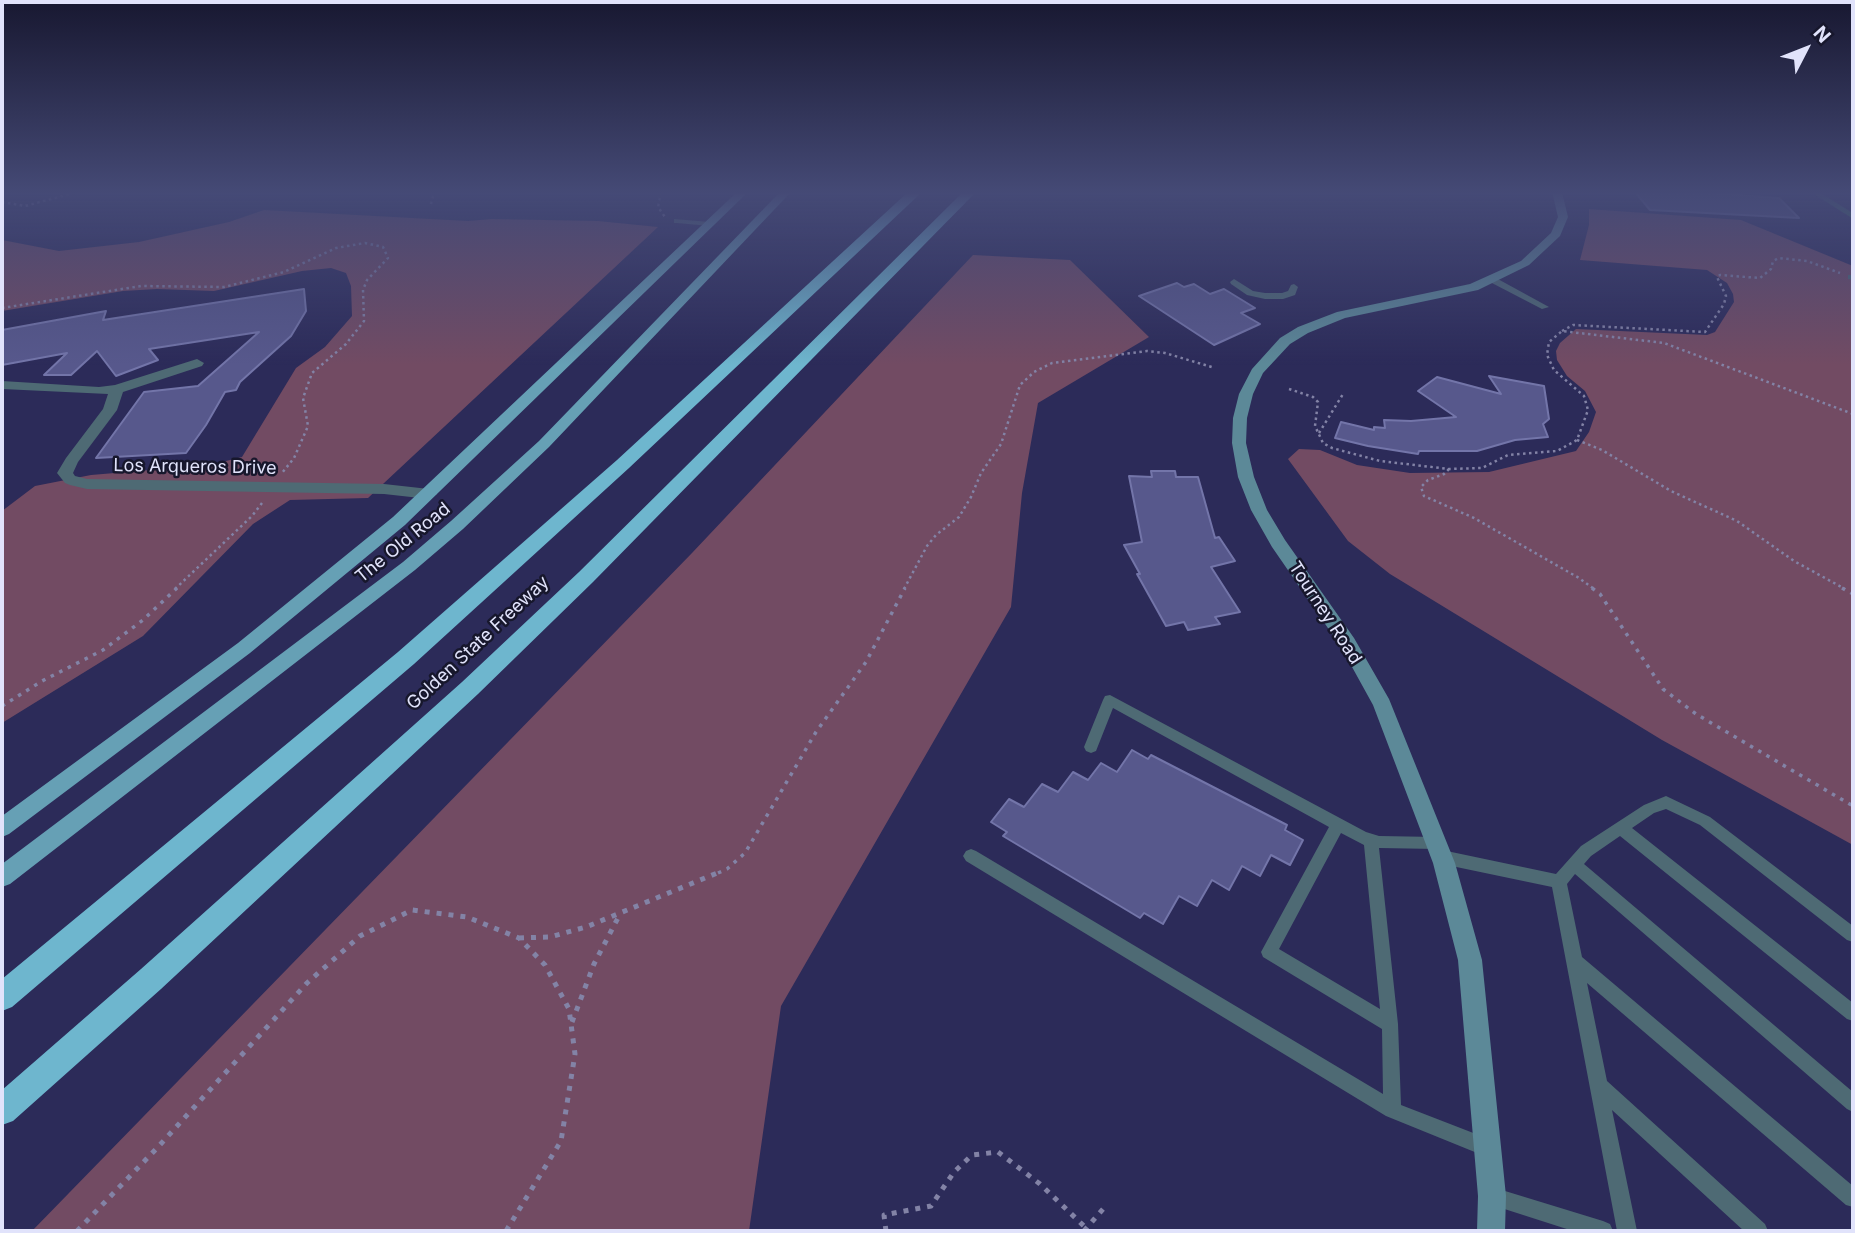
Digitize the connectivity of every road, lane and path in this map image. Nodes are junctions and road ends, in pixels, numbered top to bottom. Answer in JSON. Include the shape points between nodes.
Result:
{"nodes":[{"id":1,"x":332,"y":250,"type":"edge"},
{"id":2,"x":385,"y":250,"type":"edge"},
{"id":3,"x":683,"y":250,"type":"edge"},
{"id":4,"x":731,"y":250,"type":"edge"},
{"id":5,"x":854,"y":250,"type":"edge"},
{"id":6,"x":913,"y":250,"type":"edge"},
{"id":7,"x":1542,"y":250,"type":"edge"},
{"id":8,"x":1852,"y":278,"type":"edge"},
{"id":9,"x":1493,"y":280,"type":"junction"},
{"id":10,"x":1234,"y":282,"type":"dead end"},
{"id":11,"x":1294,"y":286,"type":"dead end"},
{"id":12,"x":1545,"y":307,"type":"dead end"},
{"id":13,"x":2,"y":308,"type":"edge"},
{"id":14,"x":1562,"y":331,"type":"junction"},
{"id":15,"x":197,"y":363,"type":"dead end"},
{"id":16,"x":1215,"y":369,"type":"dead end"},
{"id":17,"x":2,"y":385,"type":"edge"},
{"id":18,"x":117,"y":389,"type":"junction"},
{"id":19,"x":1289,"y":389,"type":"dead end"},
{"id":20,"x":1343,"y":394,"type":"dead end"},
{"id":21,"x":1853,"y":414,"type":"edge"},
{"id":22,"x":1319,"y":433,"type":"junction"},
{"id":23,"x":1577,"y":440,"type":"junction"},
{"id":24,"x":1449,"y":469,"type":"junction"},
{"id":25,"x":273,"y":488,"type":"junction"},
{"id":26,"x":429,"y":494,"type":"junction"},
{"id":27,"x":1853,"y":594,"type":"edge"},
{"id":28,"x":2,"y":706,"type":"edge"},
{"id":29,"x":1091,"y":747,"type":"dead end"},
{"id":30,"x":1853,"y":806,"type":"edge"},
{"id":31,"x":1338,"y":824,"type":"junction"},
{"id":32,"x":2,"y":828,"type":"edge"},
{"id":33,"x":1622,"y":828,"type":"junction"},
{"id":34,"x":1371,"y":840,"type":"junction"},
{"id":35,"x":1439,"y":850,"type":"junction"},
{"id":36,"x":971,"y":856,"type":"dead end"},
{"id":37,"x":1574,"y":865,"type":"junction"},
{"id":38,"x":2,"y":877,"type":"edge"},
{"id":39,"x":1559,"y":883,"type":"junction"},
{"id":40,"x":621,"y":913,"type":"junction"},
{"id":41,"x":1853,"y":935,"type":"edge"},
{"id":42,"x":519,"y":938,"type":"junction"},
{"id":43,"x":1575,"y":962,"type":"junction"},
{"id":44,"x":2,"y":996,"type":"edge"},
{"id":45,"x":1853,"y":1013,"type":"edge"},
{"id":46,"x":571,"y":1024,"type":"junction"},
{"id":47,"x":1390,"y":1024,"type":"junction"},
{"id":48,"x":1599,"y":1086,"type":"junction"},
{"id":49,"x":1853,"y":1103,"type":"edge"},
{"id":50,"x":2,"y":1110,"type":"edge"},
{"id":51,"x":1392,"y":1110,"type":"junction"},
{"id":52,"x":1487,"y":1148,"type":"junction"},
{"id":53,"x":1492,"y":1196,"type":"junction"},
{"id":54,"x":1853,"y":1198,"type":"edge"},
{"id":55,"x":1103,"y":1209,"type":"dead end"},
{"id":56,"x":1085,"y":1230,"type":"edge"},
{"id":57,"x":78,"y":1231,"type":"edge"},
{"id":58,"x":506,"y":1231,"type":"edge"},
{"id":59,"x":886,"y":1231,"type":"edge"},
{"id":60,"x":1491,"y":1231,"type":"edge"},
{"id":61,"x":1604,"y":1231,"type":"edge"},
{"id":62,"x":1627,"y":1231,"type":"edge"},
{"id":63,"x":1758,"y":1231,"type":"edge"}],
"edges":[{"from":1,"to":13,"type":"path","via":[[284,272],[234,285],[141,286]]},
{"from":2,"to":25,"type":"path","via":[[388,258],[363,290],[364,321],[346,344],[312,373],[303,398],[309,417],[303,441]]},
{"from":3,"to":26,"type":"main road","name":"The Old Road"},
{"from":4,"to":38,"type":"main road","name":"The Old Road","via":[[544,444],[409,566]]},
{"from":5,"to":44,"type":"highway","name":"Golden State Freeway","via":[[436,631]]},
{"from":6,"to":50,"type":"highway","name":"Golden State Freeway","via":[[470,688]]},
{"from":7,"to":9,"type":"street","name":"Tourney Road"},
{"from":8,"to":14,"type":"path","via":[[1814,263],[1779,258],[1760,278],[1717,277],[1726,296],[1705,332],[1573,326]]},
{"from":9,"to":12,"type":"lane"},
{"from":9,"to":35,"type":"street","name":"Tourney Road","via":[[1451,294],[1342,315],[1303,330],[1285,341],[1257,372],[1240,418],[1239,443],[1246,477],[1259,510],[1348,643],[1382,704]]},
{"from":10,"to":11,"type":"lane","via":[[1265,296],[1292,293]]},
{"from":14,"to":21,"type":"path","via":[[1675,346]]},
{"from":14,"to":23,"type":"path","via":[[1549,342],[1547,355],[1554,370],[1584,396],[1588,410]]},
{"from":15,"to":18,"type":"street"},
{"from":16,"to":40,"type":"path","via":[[1147,351],[1052,363],[1034,372],[1020,385],[1001,444],[959,517],[927,546],[866,662],[817,732],[745,853],[727,869]]},
{"from":17,"to":18,"type":"street"},
{"from":18,"to":25,"type":"street","name":"Los Arqueros Drive","via":[[110,410],[71,461],[65,473],[70,480]]},
{"from":19,"to":22,"type":"path","via":[[1318,402],[1315,426]]},
{"from":20,"to":22,"type":"path"},
{"from":22,"to":24,"type":"path","via":[[1323,443],[1347,454]]},
{"from":23,"to":24,"type":"path","via":[[1557,451],[1508,455],[1482,468]]},
{"from":23,"to":27,"type":"path","via":[[1737,521]]},
{"from":24,"to":30,"type":"path","via":[[1421,487],[1424,496],[1474,518],[1579,578],[1600,594],[1663,689],[1696,714]]},
{"from":25,"to":26,"type":"street","name":"Los Arqueros Drive"},
{"from":25,"to":28,"type":"path","via":[[252,516],[143,620],[103,650]]},
{"from":26,"to":32,"type":"main road","name":"The Old Road","via":[[244,648]]},
{"from":29,"to":31,"type":"lane","via":[[1111,701]]},
{"from":31,"to":34,"type":"lane"},
{"from":31,"to":47,"type":"lane","via":[[1269,952]]},
{"from":33,"to":37,"type":"lane","via":[[1586,851]]},
{"from":33,"to":41,"type":"lane","via":[[1666,802],[1684,809]]},
{"from":33,"to":45,"type":"lane"},
{"from":34,"to":35,"type":"lane"},
{"from":34,"to":47,"type":"lane"},
{"from":35,"to":39,"type":"lane"},
{"from":35,"to":52,"type":"street","name":"Tourney Road","via":[[1470,960]]},
{"from":36,"to":51,"type":"lane"},
{"from":37,"to":39,"type":"lane"},
{"from":37,"to":49,"type":"lane"},
{"from":39,"to":43,"type":"lane"},
{"from":40,"to":42,"type":"path","via":[[550,937]]},
{"from":40,"to":46,"type":"path","via":[[594,964]]},
{"from":42,"to":46,"type":"path","via":[[545,965],[569,1009]]},
{"from":42,"to":57,"type":"path","via":[[467,917],[412,910],[360,936],[307,983]]},
{"from":43,"to":48,"type":"lane"},
{"from":43,"to":54,"type":"lane"},
{"from":46,"to":58,"type":"path","via":[[575,1054],[561,1141]]},
{"from":47,"to":51,"type":"lane"},
{"from":48,"to":62,"type":"lane"},
{"from":48,"to":63,"type":"lane"},
{"from":51,"to":52,"type":"lane"},
{"from":52,"to":53,"type":"street","name":"Tourney Road"},
{"from":53,"to":60,"type":"street","name":"Tourney Road"},
{"from":53,"to":61,"type":"lane"},
{"from":55,"to":56,"type":"path"},
{"from":56,"to":59,"type":"path","via":[[1040,1184],[998,1152],[972,1155],[931,1206],[884,1214]]}]}
